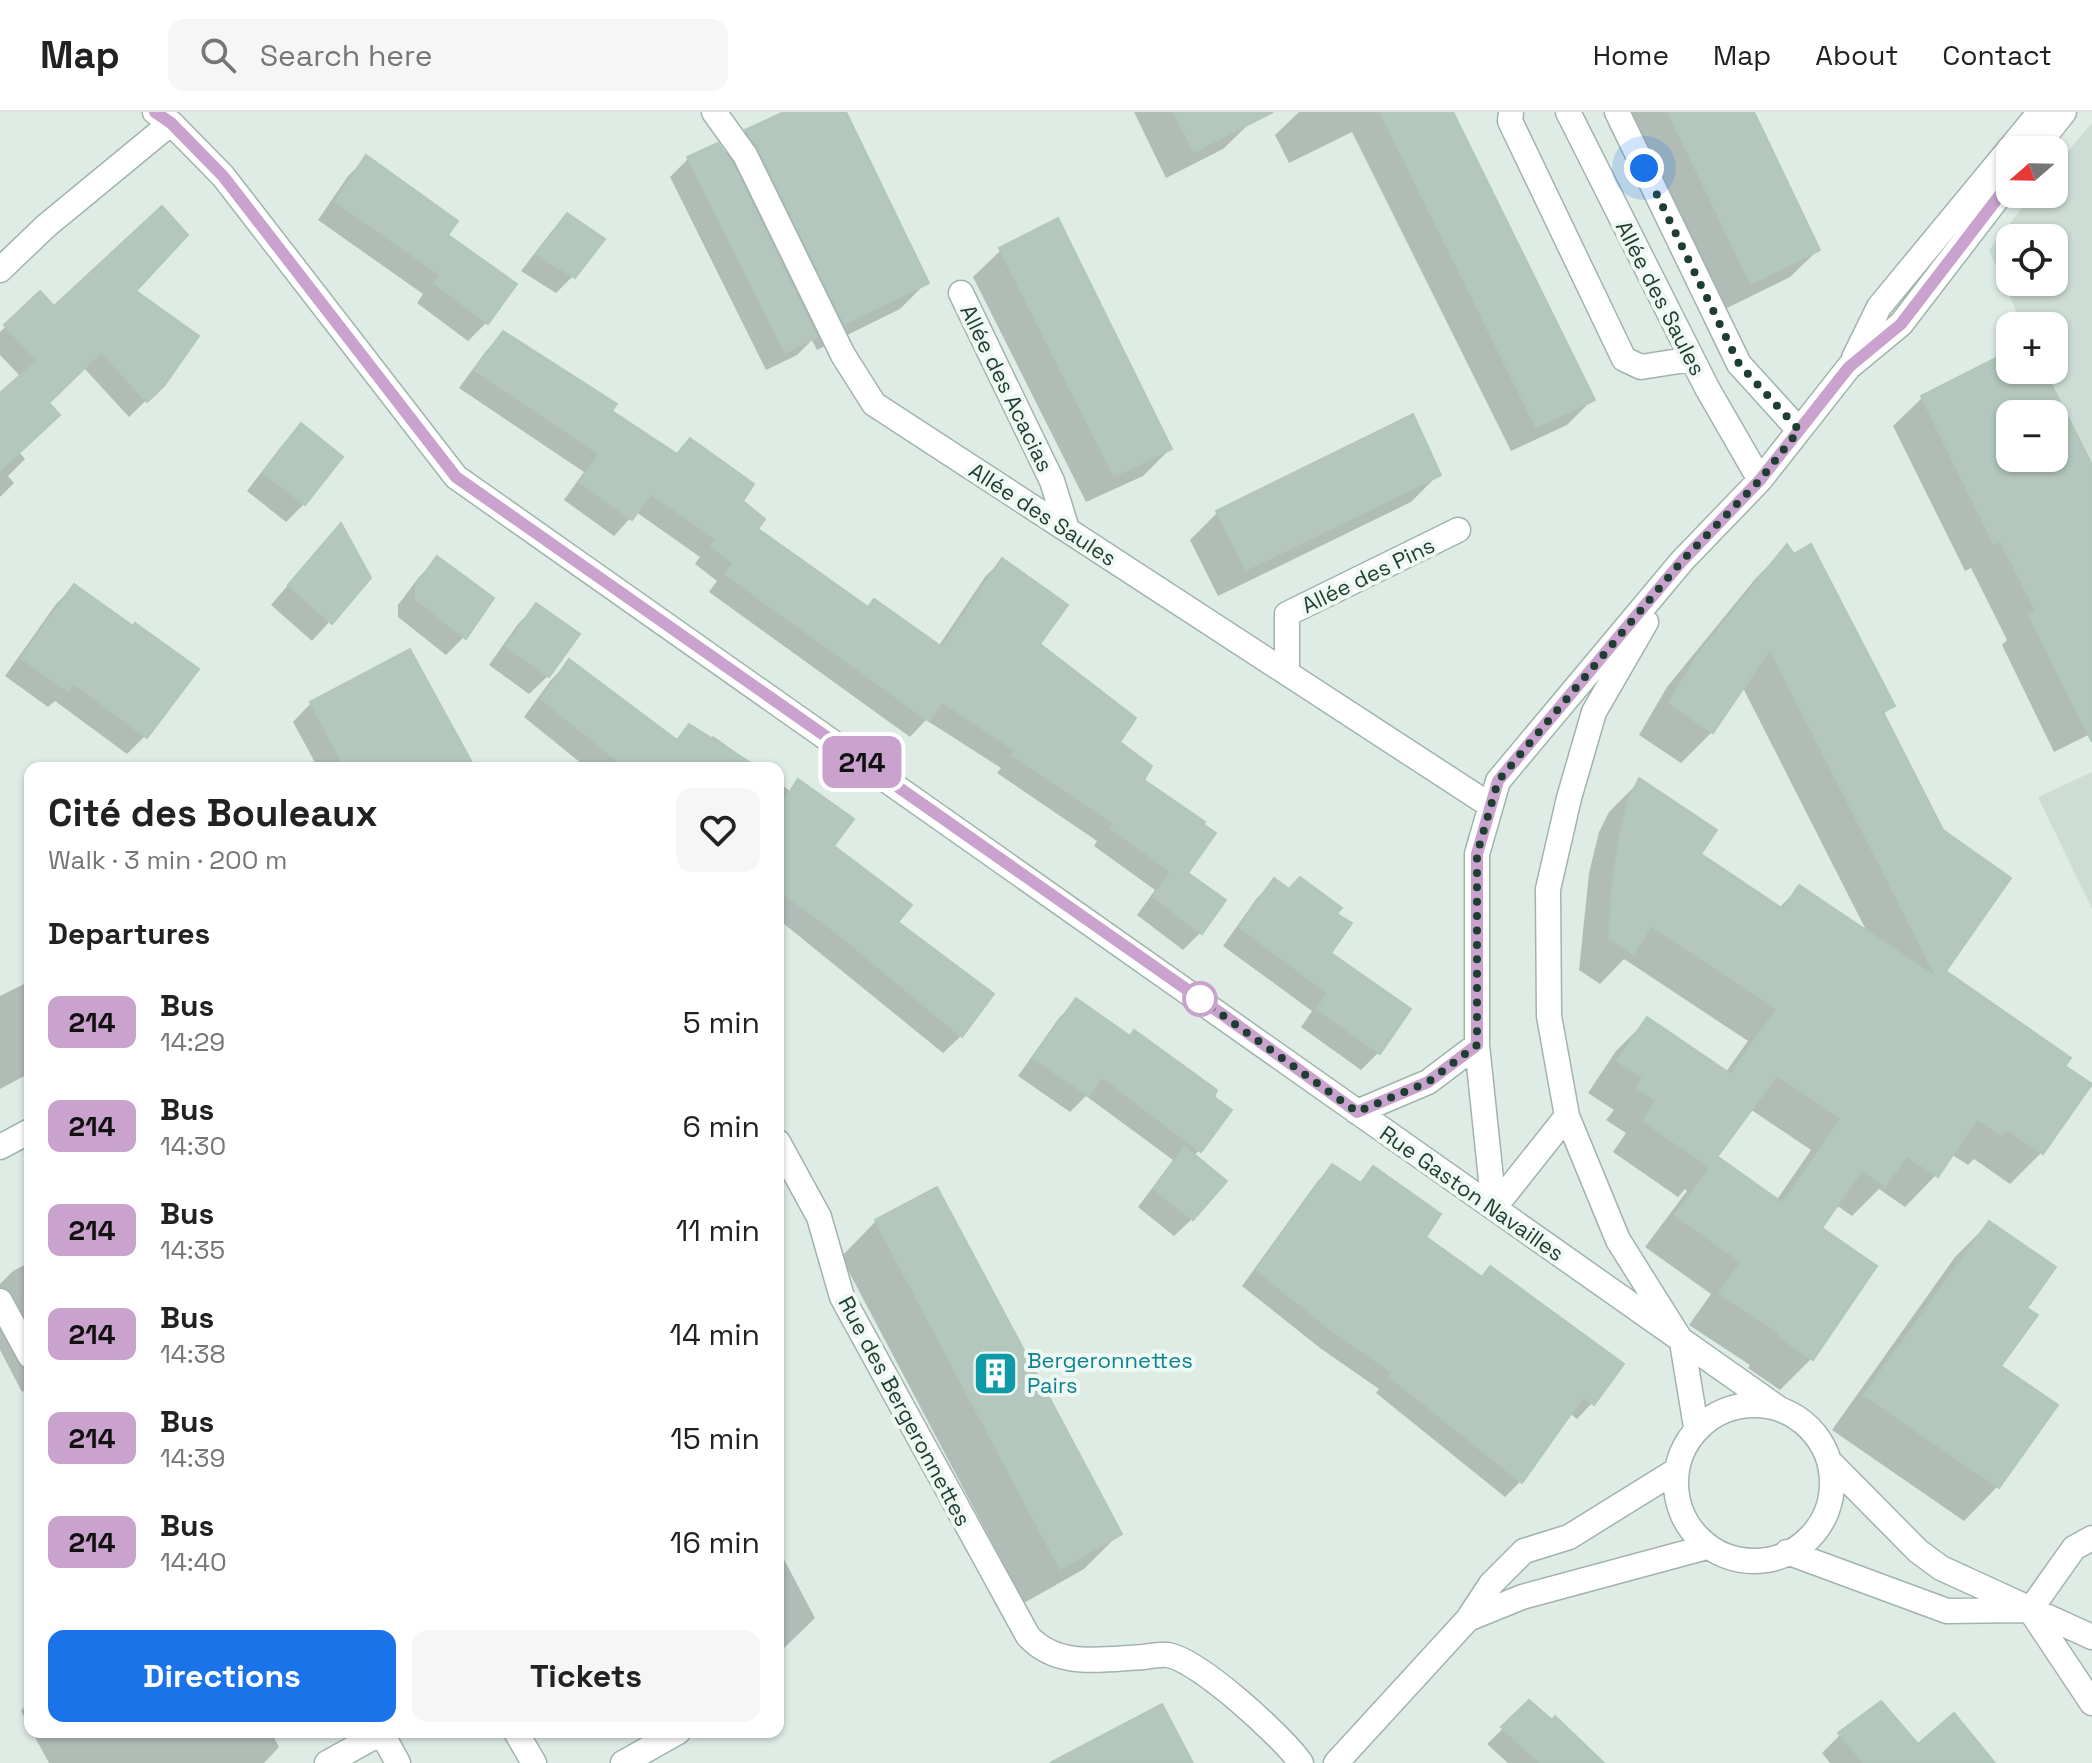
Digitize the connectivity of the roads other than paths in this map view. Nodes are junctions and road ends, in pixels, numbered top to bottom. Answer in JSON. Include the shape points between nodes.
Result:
{"nodes":[{"id":1,"x":714,"y":112,"type":"edge"},
{"id":2,"x":1511,"y":112,"type":"edge"},
{"id":3,"x":1568,"y":112,"type":"edge"},
{"id":4,"x":1617,"y":112,"type":"edge"},
{"id":5,"x":2040,"y":112,"type":"edge"},
{"id":6,"x":2064,"y":112,"type":"edge"},
{"id":7,"x":163,"y":118,"type":"edge"},
{"id":8,"x":2045,"y":136,"type":"edge"},
{"id":9,"x":1996,"y":200,"type":"edge"},
{"id":10,"x":0,"y":270,"type":"edge"},
{"id":11,"x":961,"y":293,"type":"dead end"},
{"id":12,"x":1692,"y":359,"type":"junction"},
{"id":13,"x":1849,"y":367,"type":"junction"},
{"id":14,"x":1799,"y":430,"type":"junction"},
{"id":15,"x":1760,"y":480,"type":"junction"},
{"id":16,"x":1067,"y":529,"type":"junction"},
{"id":17,"x":1458,"y":530,"type":"dead end"},
{"id":18,"x":1682,"y":561,"type":"junction"},
{"id":19,"x":1287,"y":673,"type":"junction"},
{"id":20,"x":1491,"y":806,"type":"junction"},
{"id":21,"x":1477,"y":1045,"type":"junction"},
{"id":22,"x":1357,"y":1112,"type":"junction"},
{"id":23,"x":1567,"y":1116,"type":"junction"},
{"id":24,"x":24,"y":1134,"type":"edge"},
{"id":25,"x":0,"y":1147,"type":"edge"},
{"id":26,"x":784,"y":1153,"type":"edge"},
{"id":27,"x":1494,"y":1208,"type":"junction"},
{"id":28,"x":0,"y":1301,"type":"edge"},
{"id":29,"x":1682,"y":1342,"type":"junction"},
{"id":30,"x":24,"y":1345,"type":"edge"},
{"id":31,"x":1778,"y":1408,"type":"junction"},
{"id":32,"x":1696,"y":1427,"type":"junction"},
{"id":33,"x":1830,"y":1462,"type":"junction"},
{"id":34,"x":1677,"y":1470,"type":"junction"},
{"id":35,"x":2092,"y":1538,"type":"edge"},
{"id":36,"x":1707,"y":1547,"type":"junction"},
{"id":37,"x":1787,"y":1552,"type":"junction"},
{"id":38,"x":2030,"y":1610,"type":"junction"},
{"id":39,"x":1468,"y":1619,"type":"junction"},
{"id":40,"x":2092,"y":1637,"type":"edge"},
{"id":41,"x":2092,"y":1703,"type":"edge"},
{"id":42,"x":372,"y":1738,"type":"edge"},
{"id":43,"x":384,"y":1738,"type":"edge"},
{"id":44,"x":519,"y":1738,"type":"edge"},
{"id":45,"x":667,"y":1738,"type":"edge"},
{"id":46,"x":327,"y":1763,"type":"edge"},
{"id":47,"x":398,"y":1763,"type":"edge"},
{"id":48,"x":534,"y":1763,"type":"edge"},
{"id":49,"x":623,"y":1763,"type":"edge"},
{"id":50,"x":1301,"y":1763,"type":"edge"},
{"id":51,"x":1336,"y":1763,"type":"edge"}],
"edges":[{"from":1,"to":16,"type":"street","name":"Allée des Saules","via":[[745,155],[843,355],[874,404]]},
{"from":2,"to":12,"type":"street","via":[[1510,121],[1624,359],[1641,367]]},
{"from":3,"to":12,"type":"street","name":"Allée des Saules"},
{"from":4,"to":14,"type":"street","via":[[1739,364]]},
{"from":5,"to":13,"type":"street","via":[[1879,307]]},
{"from":6,"to":8,"type":"street"},
{"from":7,"to":10,"type":"street"},
{"from":7,"to":22,"type":"street","name":"Rue Gaston Navailles","via":[[223,176],[456,477]]},
{"from":9,"to":13,"type":"street","via":[[1901,324]]},
{"from":11,"to":16,"type":"street","name":"Allée des Acacias","via":[[1052,481]]},
{"from":12,"to":15,"type":"street","name":"Allée des Saules"},
{"from":13,"to":14,"type":"street"},
{"from":14,"to":15,"type":"street"},
{"from":15,"to":18,"type":"street"},
{"from":16,"to":19,"type":"street","name":"Allée des Saules"},
{"from":17,"to":19,"type":"street","name":"Allée des Pins","via":[[1287,614]]},
{"from":18,"to":20,"type":"street","via":[[1498,781]]},
{"from":18,"to":23,"type":"street","via":[[1594,712],[1548,889],[1549,1016]]},
{"from":19,"to":20,"type":"street","name":"Allée des Saules"},
{"from":20,"to":21,"type":"street","via":[[1477,854]]},
{"from":21,"to":22,"type":"street","via":[[1428,1082]]},
{"from":21,"to":27,"type":"street"},
{"from":22,"to":27,"type":"street","name":"Rue Gaston Navailles"},
{"from":23,"to":27,"type":"street"},
{"from":23,"to":29,"type":"street","via":[[1618,1240]]},
{"from":24,"to":25,"type":"street"},
{"from":26,"to":50,"type":"street","name":"Rue des Bergeronnettes","via":[[819,1217],[842,1297],[1028,1636],[1062,1659],[1170,1655],[1215,1681],[1288,1744]]},
{"from":27,"to":29,"type":"street","name":"Rue Gaston Navailles"},
{"from":28,"to":30,"type":"street"},
{"from":29,"to":31,"type":"street","name":"Rue Gaston Navailles"},
{"from":29,"to":32,"type":"street"},
{"from":31,"to":32,"type":"street","via":[[1751,1404],[1724,1410]]},
{"from":31,"to":33,"type":"street","via":[[1801,1420],[1819,1439]]},
{"from":32,"to":34,"type":"street"},
{"from":33,"to":37,"type":"street","via":[[1832,1490],[1824,1518],[1808,1541]]},
{"from":33,"to":38,"type":"street","via":[[1918,1551],[1941,1568]]},
{"from":34,"to":36,"type":"street","via":[[1677,1500],[1687,1525]]},
{"from":34,"to":39,"type":"street","via":[[1569,1537],[1524,1551],[1491,1584]]},
{"from":35,"to":38,"type":"street","via":[[2074,1548]]},
{"from":36,"to":37,"type":"street","via":[[1757,1562]]},
{"from":36,"to":39,"type":"street","via":[[1522,1597]]},
{"from":37,"to":38,"type":"street","via":[[1947,1611]]},
{"from":38,"to":40,"type":"street"},
{"from":38,"to":41,"type":"street"},
{"from":39,"to":51,"type":"street"},
{"from":42,"to":46,"type":"street"},
{"from":43,"to":47,"type":"street"},
{"from":44,"to":48,"type":"street"},
{"from":45,"to":49,"type":"street"}]}
